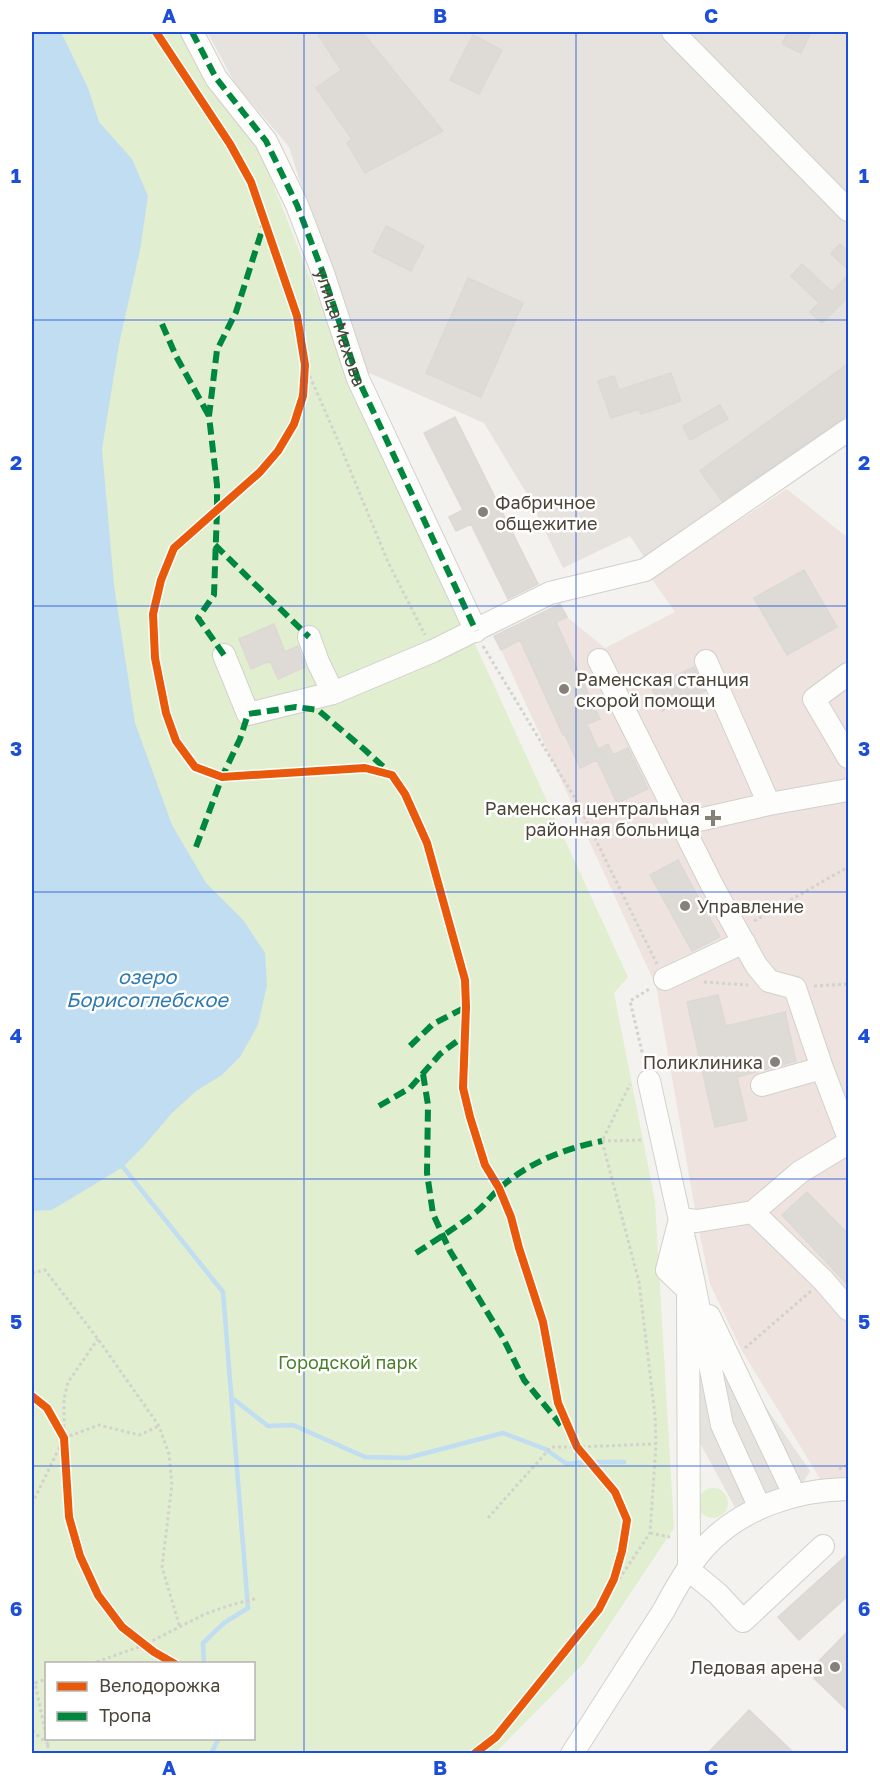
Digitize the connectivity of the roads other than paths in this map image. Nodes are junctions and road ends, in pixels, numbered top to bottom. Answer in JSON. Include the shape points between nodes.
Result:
{"nodes":[{"id":1,"x":192,"y":32,"type":"edge"},
{"id":2,"x":673,"y":32,"type":"edge"},
{"id":3,"x":849,"y":210,"type":"edge"},
{"id":4,"x":849,"y":430,"type":"edge"},
{"id":5,"x":476,"y":631,"type":"junction"},
{"id":6,"x":309,"y":637,"type":"dead end"},
{"id":7,"x":224,"y":655,"type":"dead end"},
{"id":8,"x":599,"y":660,"type":"dead end"},
{"id":9,"x":706,"y":661,"type":"dead end"},
{"id":10,"x":849,"y":675,"type":"edge"},
{"id":11,"x":333,"y":693,"type":"junction"},
{"id":12,"x":849,"y":757,"type":"edge"},
{"id":13,"x":849,"y":790,"type":"edge"},
{"id":14,"x":769,"y":804,"type":"junction"},
{"id":15,"x":681,"y":824,"type":"junction"},
{"id":16,"x":741,"y":936,"type":"junction"},
{"id":17,"x":665,"y":979,"type":"road end"},
{"id":18,"x":822,"y":1068,"type":"junction"},
{"id":19,"x":640,"y":1076,"type":"road end"},
{"id":20,"x":762,"y":1085,"type":"dead end"},
{"id":21,"x":849,"y":1136,"type":"edge"},
{"id":22,"x":849,"y":1143,"type":"edge"},
{"id":23,"x":753,"y":1212,"type":"junction"},
{"id":24,"x":680,"y":1219,"type":"junction"},
{"id":25,"x":693,"y":1279,"type":"junction"},
{"id":26,"x":849,"y":1309,"type":"edge"},
{"id":27,"x":849,"y":1489,"type":"edge"},
{"id":28,"x":795,"y":1496,"type":"junction"},
{"id":29,"x":760,"y":1508,"type":"junction"},
{"id":30,"x":823,"y":1546,"type":"dead end"},
{"id":31,"x":689,"y":1570,"type":"junction"},
{"id":32,"x":572,"y":1754,"type":"edge"}],
"edges":[{"from":1,"to":5,"type":"street","name":"улица Махова","via":[[216,78],[266,141],[297,205],[357,379]]},
{"from":2,"to":3,"type":"street"},
{"from":4,"to":5,"type":"street","via":[[645,570],[550,593]]},
{"from":5,"to":11,"type":"street"},
{"from":6,"to":11,"type":"street"},
{"from":7,"to":11,"type":"street","via":[[248,714]]},
{"from":8,"to":15,"type":"street"},
{"from":9,"to":14,"type":"street"},
{"from":10,"to":12,"type":"street","via":[[814,699]]},
{"from":13,"to":14,"type":"street"},
{"from":14,"to":15,"type":"street"},
{"from":15,"to":16,"type":"street"},
{"from":16,"to":17,"type":"street"},
{"from":16,"to":18,"type":"street","via":[[769,981],[795,988]]},
{"from":18,"to":20,"type":"street"},
{"from":18,"to":21,"type":"street"},
{"from":19,"to":24,"type":"street","via":[[662,1140]]},
{"from":22,"to":23,"type":"street","via":[[800,1172]]},
{"from":23,"to":24,"type":"street","via":[[697,1221]]},
{"from":23,"to":26,"type":"street"},
{"from":24,"to":25,"type":"street"},
{"from":24,"to":31,"type":"street","via":[[667,1270],[688,1290]]},
{"from":25,"to":28,"type":"street"},
{"from":25,"to":29,"type":"street","via":[[722,1425]]},
{"from":27,"to":28,"type":"street"},
{"from":28,"to":29,"type":"street"},
{"from":29,"to":31,"type":"street","via":[[722,1532],[703,1549]]},
{"from":30,"to":31,"type":"street","via":[[743,1621]]},
{"from":31,"to":32,"type":"street"}]}
